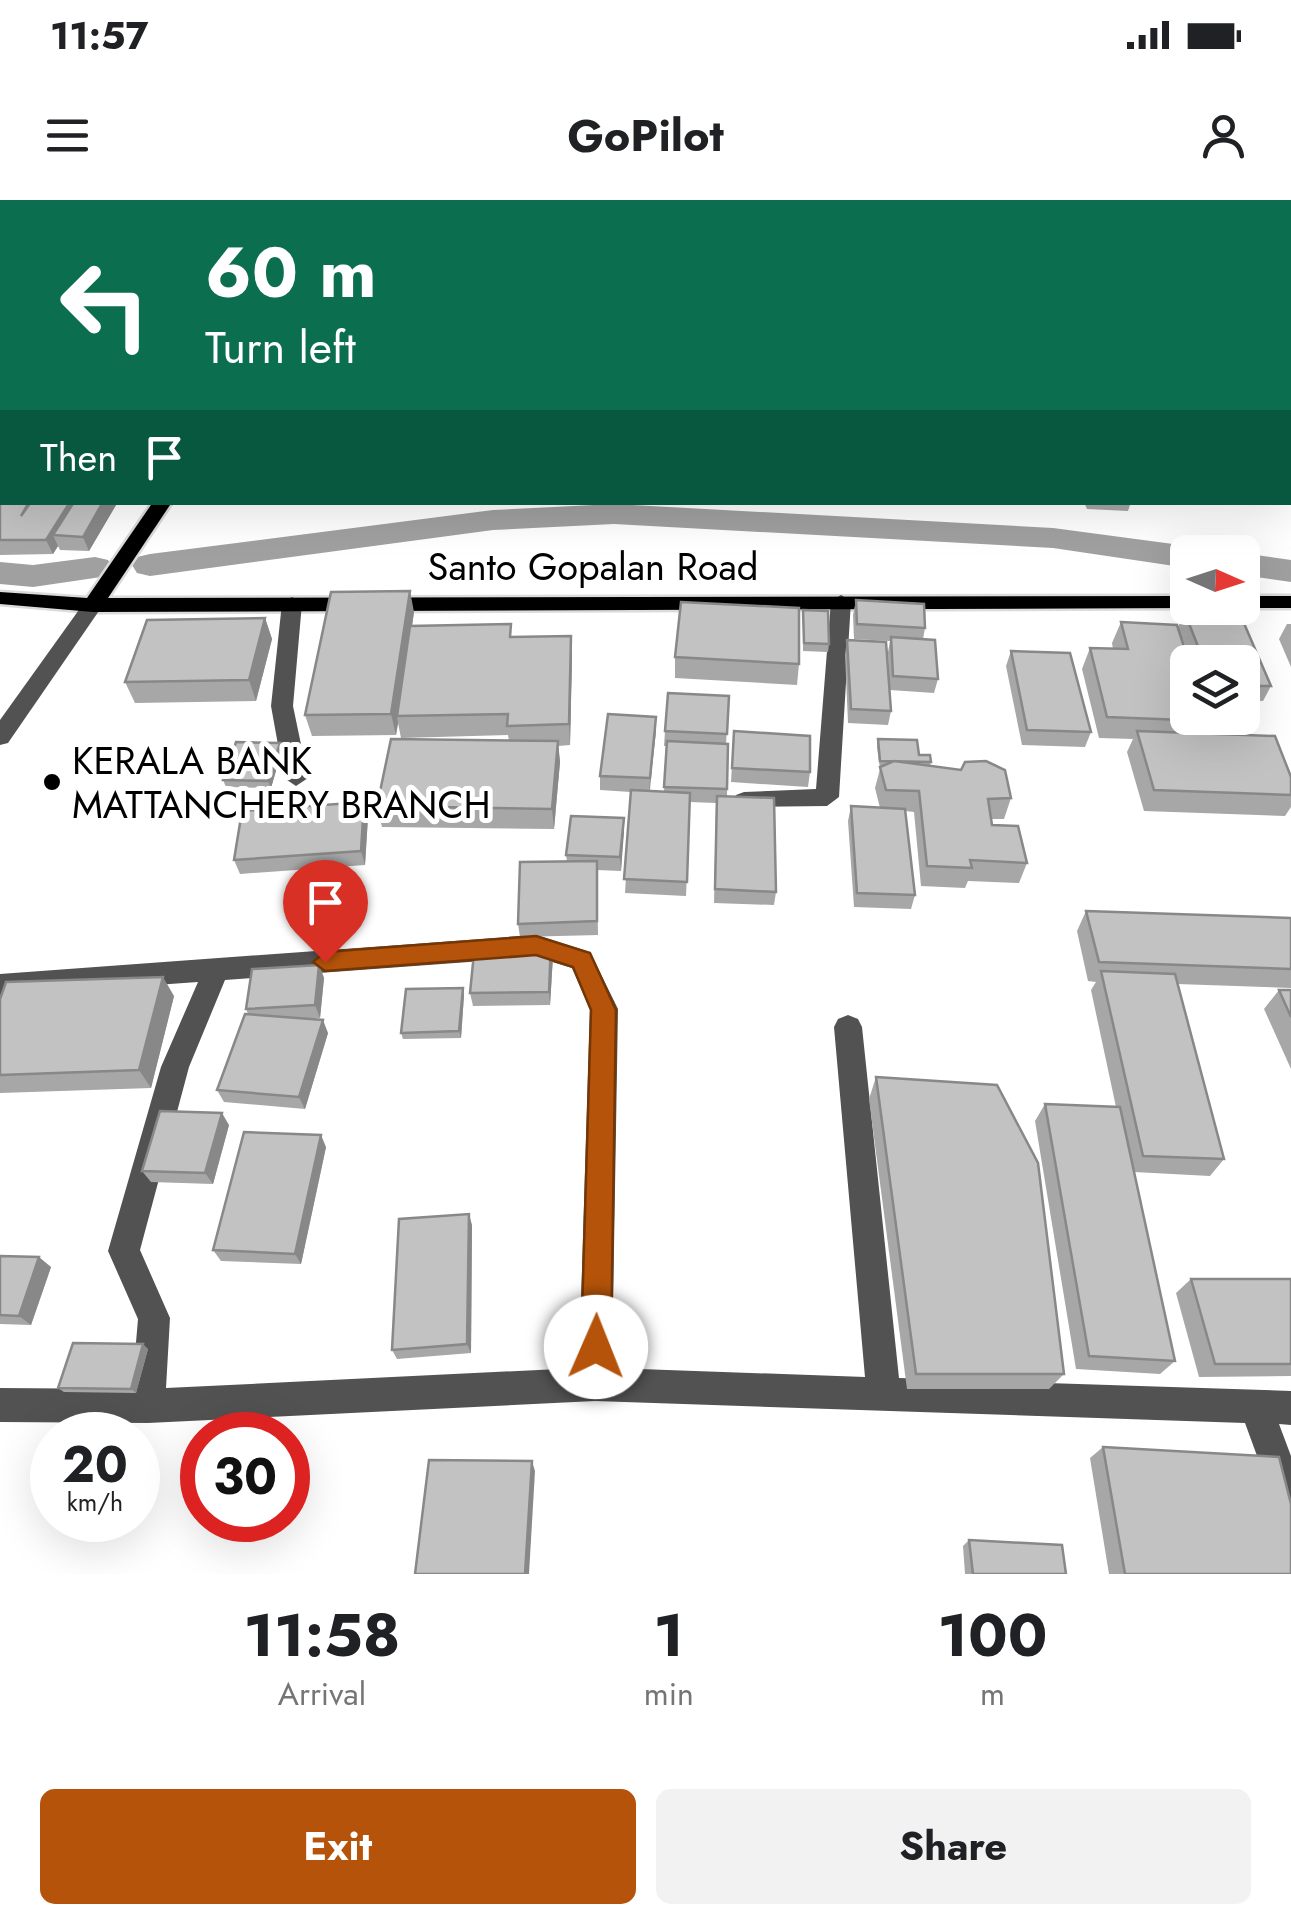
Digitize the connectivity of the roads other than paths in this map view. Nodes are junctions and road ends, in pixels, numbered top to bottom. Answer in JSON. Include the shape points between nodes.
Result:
{"nodes":[{"id":1,"x":161,"y":505,"type":"edge"},
{"id":2,"x":0,"y":598,"type":"edge"},
{"id":3,"x":840,"y":600,"type":"junction"},
{"id":4,"x":292,"y":602,"type":"junction"},
{"id":5,"x":1170,"y":602,"type":"edge"},
{"id":6,"x":1260,"y":602,"type":"edge"},
{"id":7,"x":1291,"y":602,"type":"edge"},
{"id":8,"x":93,"y":605,"type":"junction"},
{"id":9,"x":0,"y":736,"type":"edge"},
{"id":10,"x":296,"y":778,"type":"dead end"},
{"id":11,"x":741,"y":801,"type":"edge"},
{"id":12,"x":216,"y":970,"type":"junction"},
{"id":13,"x":0,"y":985,"type":"edge"},
{"id":14,"x":848,"y":1027,"type":"dead end"},
{"id":15,"x":595,"y":1384,"type":"junction"},
{"id":16,"x":884,"y":1397,"type":"junction"},
{"id":17,"x":0,"y":1405,"type":"edge"},
{"id":18,"x":148,"y":1406,"type":"junction"},
{"id":19,"x":1274,"y":1408,"type":"edge"},
{"id":20,"x":1291,"y":1504,"type":"edge"}],
"edges":[{"from":1,"to":8,"type":"main road"},
{"from":2,"to":8,"type":"main road","name":"Santo Gopalan Road"},
{"from":3,"to":4,"type":"main road","name":"Santo Gopalan Road"},
{"from":3,"to":5,"type":"main road","name":"Santo Gopalan Road"},
{"from":3,"to":11,"type":"street","via":[[827,797]]},
{"from":4,"to":8,"type":"main road","name":"Santo Gopalan Road"},
{"from":4,"to":10,"type":"street","via":[[282,706]]},
{"from":6,"to":7,"type":"main road"},
{"from":8,"to":9,"type":"street"},
{"from":12,"to":13,"type":"street"},
{"from":12,"to":15,"type":"street","via":[[536,946],[582,960],[604,1010]]},
{"from":12,"to":18,"type":"street","via":[[175,1067],[124,1251],[154,1318]]},
{"from":14,"to":16,"type":"street"},
{"from":15,"to":16,"type":"street"},
{"from":15,"to":18,"type":"street"},
{"from":16,"to":19,"type":"street"},
{"from":17,"to":18,"type":"street"},
{"from":19,"to":20,"type":"street"}]}
